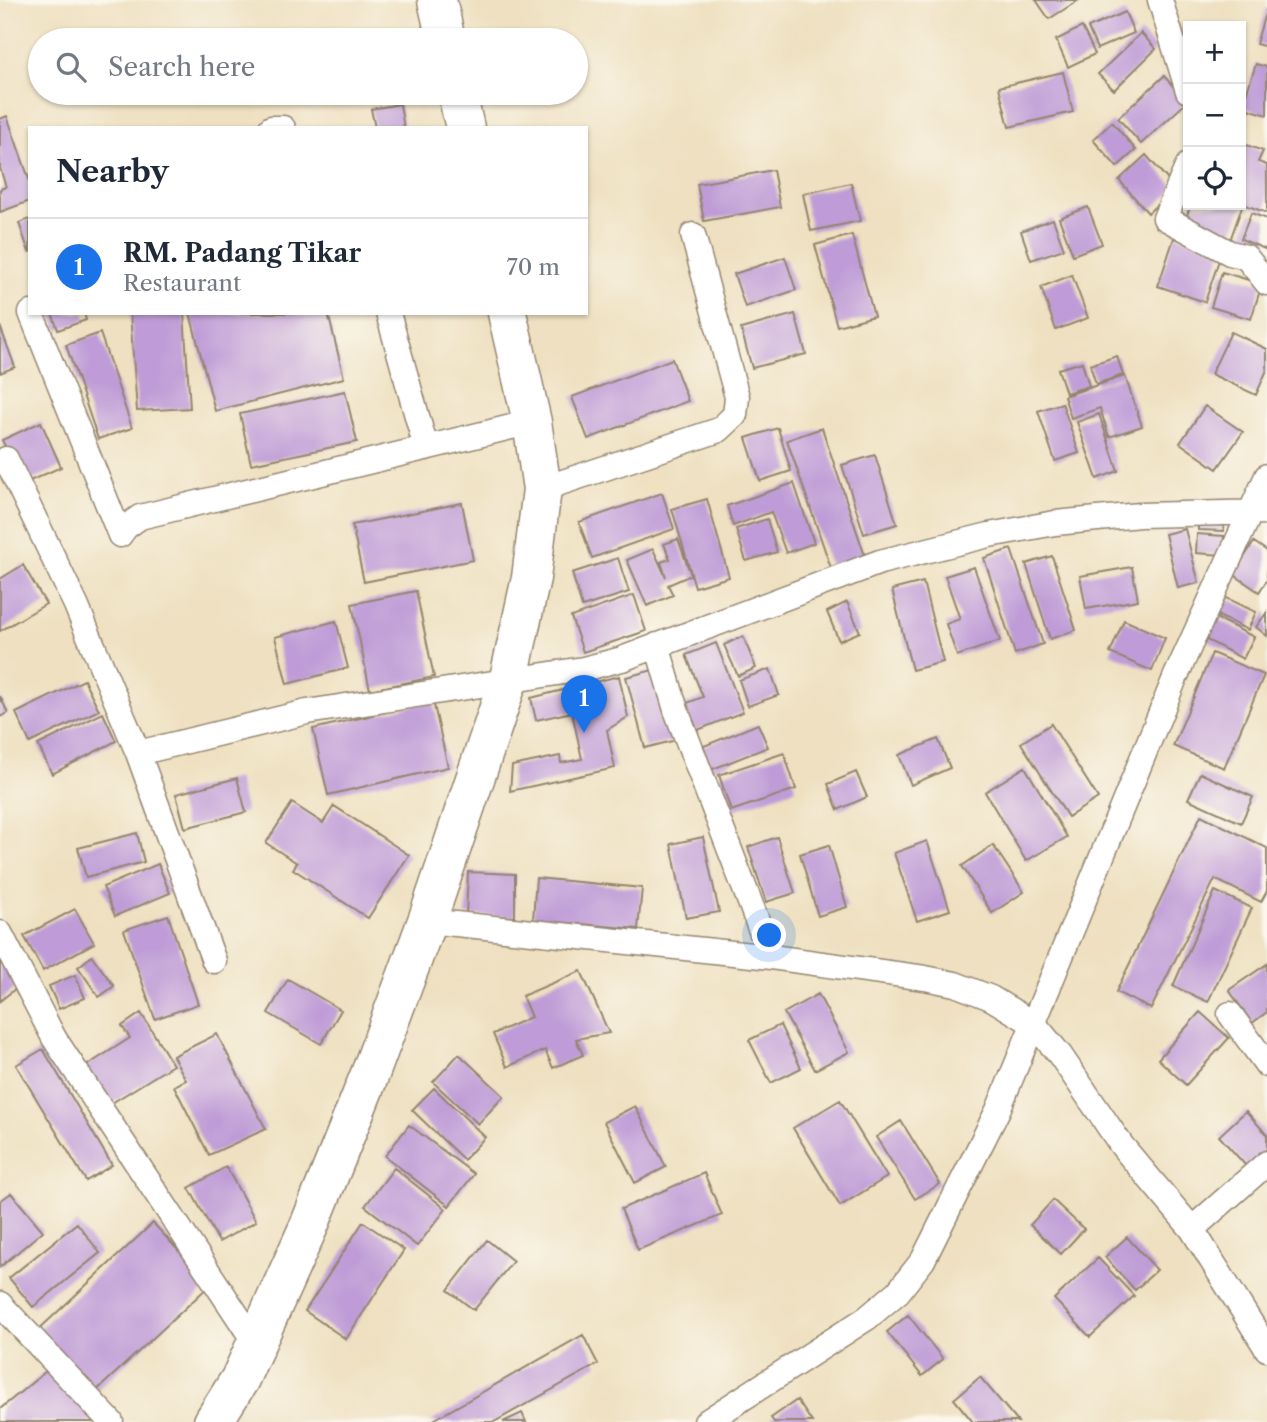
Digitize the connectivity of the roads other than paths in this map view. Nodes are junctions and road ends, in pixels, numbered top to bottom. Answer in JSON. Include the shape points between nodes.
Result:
{"nodes":[{"id":1,"x":1160,"y":0,"type":"edge"},
{"id":2,"x":1186,"y":84,"type":"edge"},
{"id":3,"x":460,"y":105,"type":"edge"},
{"id":4,"x":465,"y":126,"type":"edge"},
{"id":5,"x":1183,"y":177,"type":"edge"},
{"id":6,"x":692,"y":235,"type":"dead end"},
{"id":7,"x":1267,"y":283,"type":"edge"},
{"id":8,"x":32,"y":315,"type":"edge"},
{"id":9,"x":389,"y":315,"type":"edge"},
{"id":10,"x":507,"y":315,"type":"edge"},
{"id":11,"x":532,"y":422,"type":"junction"},
{"id":12,"x":426,"y":448,"type":"junction"},
{"id":13,"x":6,"y":459,"type":"dead end"},
{"id":14,"x":1267,"y":476,"type":"edge"},
{"id":15,"x":542,"y":489,"type":"junction"},
{"id":16,"x":1258,"y":512,"type":"edge"},
{"id":17,"x":657,"y":645,"type":"junction"},
{"id":18,"x":509,"y":678,"type":"junction"},
{"id":19,"x":138,"y":753,"type":"junction"},
{"id":20,"x":427,"y":920,"type":"junction"},
{"id":21,"x":0,"y":933,"type":"edge"},
{"id":22,"x":771,"y":957,"type":"junction"},
{"id":23,"x":214,"y":961,"type":"dead end"},
{"id":24,"x":1230,"y":1014,"type":"dead end"},
{"id":25,"x":1034,"y":1024,"type":"junction"},
{"id":26,"x":1267,"y":1065,"type":"edge"},
{"id":27,"x":1267,"y":1163,"type":"edge"},
{"id":28,"x":1192,"y":1229,"type":"junction"},
{"id":29,"x":0,"y":1304,"type":"edge"},
{"id":30,"x":256,"y":1344,"type":"junction"},
{"id":31,"x":1267,"y":1349,"type":"edge"},
{"id":32,"x":111,"y":1422,"type":"edge"},
{"id":33,"x":213,"y":1422,"type":"edge"},
{"id":34,"x":706,"y":1422,"type":"edge"}],
"edges":[{"from":1,"to":2,"type":"street"},
{"from":3,"to":4,"type":"main road"},
{"from":5,"to":7,"type":"street","via":[[1165,218],[1246,257]]},
{"from":6,"to":15,"type":"street","via":[[737,397],[735,415],[719,430]]},
{"from":8,"to":12,"type":"street","via":[[120,535],[140,517]]},
{"from":9,"to":12,"type":"street"},
{"from":10,"to":11,"type":"main road"},
{"from":11,"to":12,"type":"street"},
{"from":11,"to":15,"type":"main road"},
{"from":13,"to":19,"type":"street","via":[[76,604]]},
{"from":14,"to":16,"type":"street"},
{"from":15,"to":18,"type":"main road","via":[[531,578]]},
{"from":16,"to":17,"type":"street","via":[[1140,515],[989,535],[880,562]]},
{"from":16,"to":25,"type":"street","via":[[1175,678]]},
{"from":17,"to":18,"type":"street","via":[[583,669]]},
{"from":17,"to":22,"type":"street","via":[[676,710]]},
{"from":18,"to":19,"type":"street","via":[[307,712]]},
{"from":18,"to":20,"type":"main road"},
{"from":19,"to":23,"type":"street"},
{"from":20,"to":22,"type":"street"},
{"from":20,"to":30,"type":"main road","via":[[309,1226]]},
{"from":21,"to":30,"type":"street","via":[[60,1048]]},
{"from":22,"to":25,"type":"street","via":[[955,984],[991,998]]},
{"from":24,"to":26,"type":"street"},
{"from":25,"to":28,"type":"street","via":[[1122,1146]]},
{"from":25,"to":34,"type":"street","via":[[959,1190],[923,1260],[898,1292],[867,1318]]},
{"from":27,"to":28,"type":"street"},
{"from":28,"to":31,"type":"street"},
{"from":29,"to":32,"type":"street"},
{"from":30,"to":33,"type":"main road"}]}
